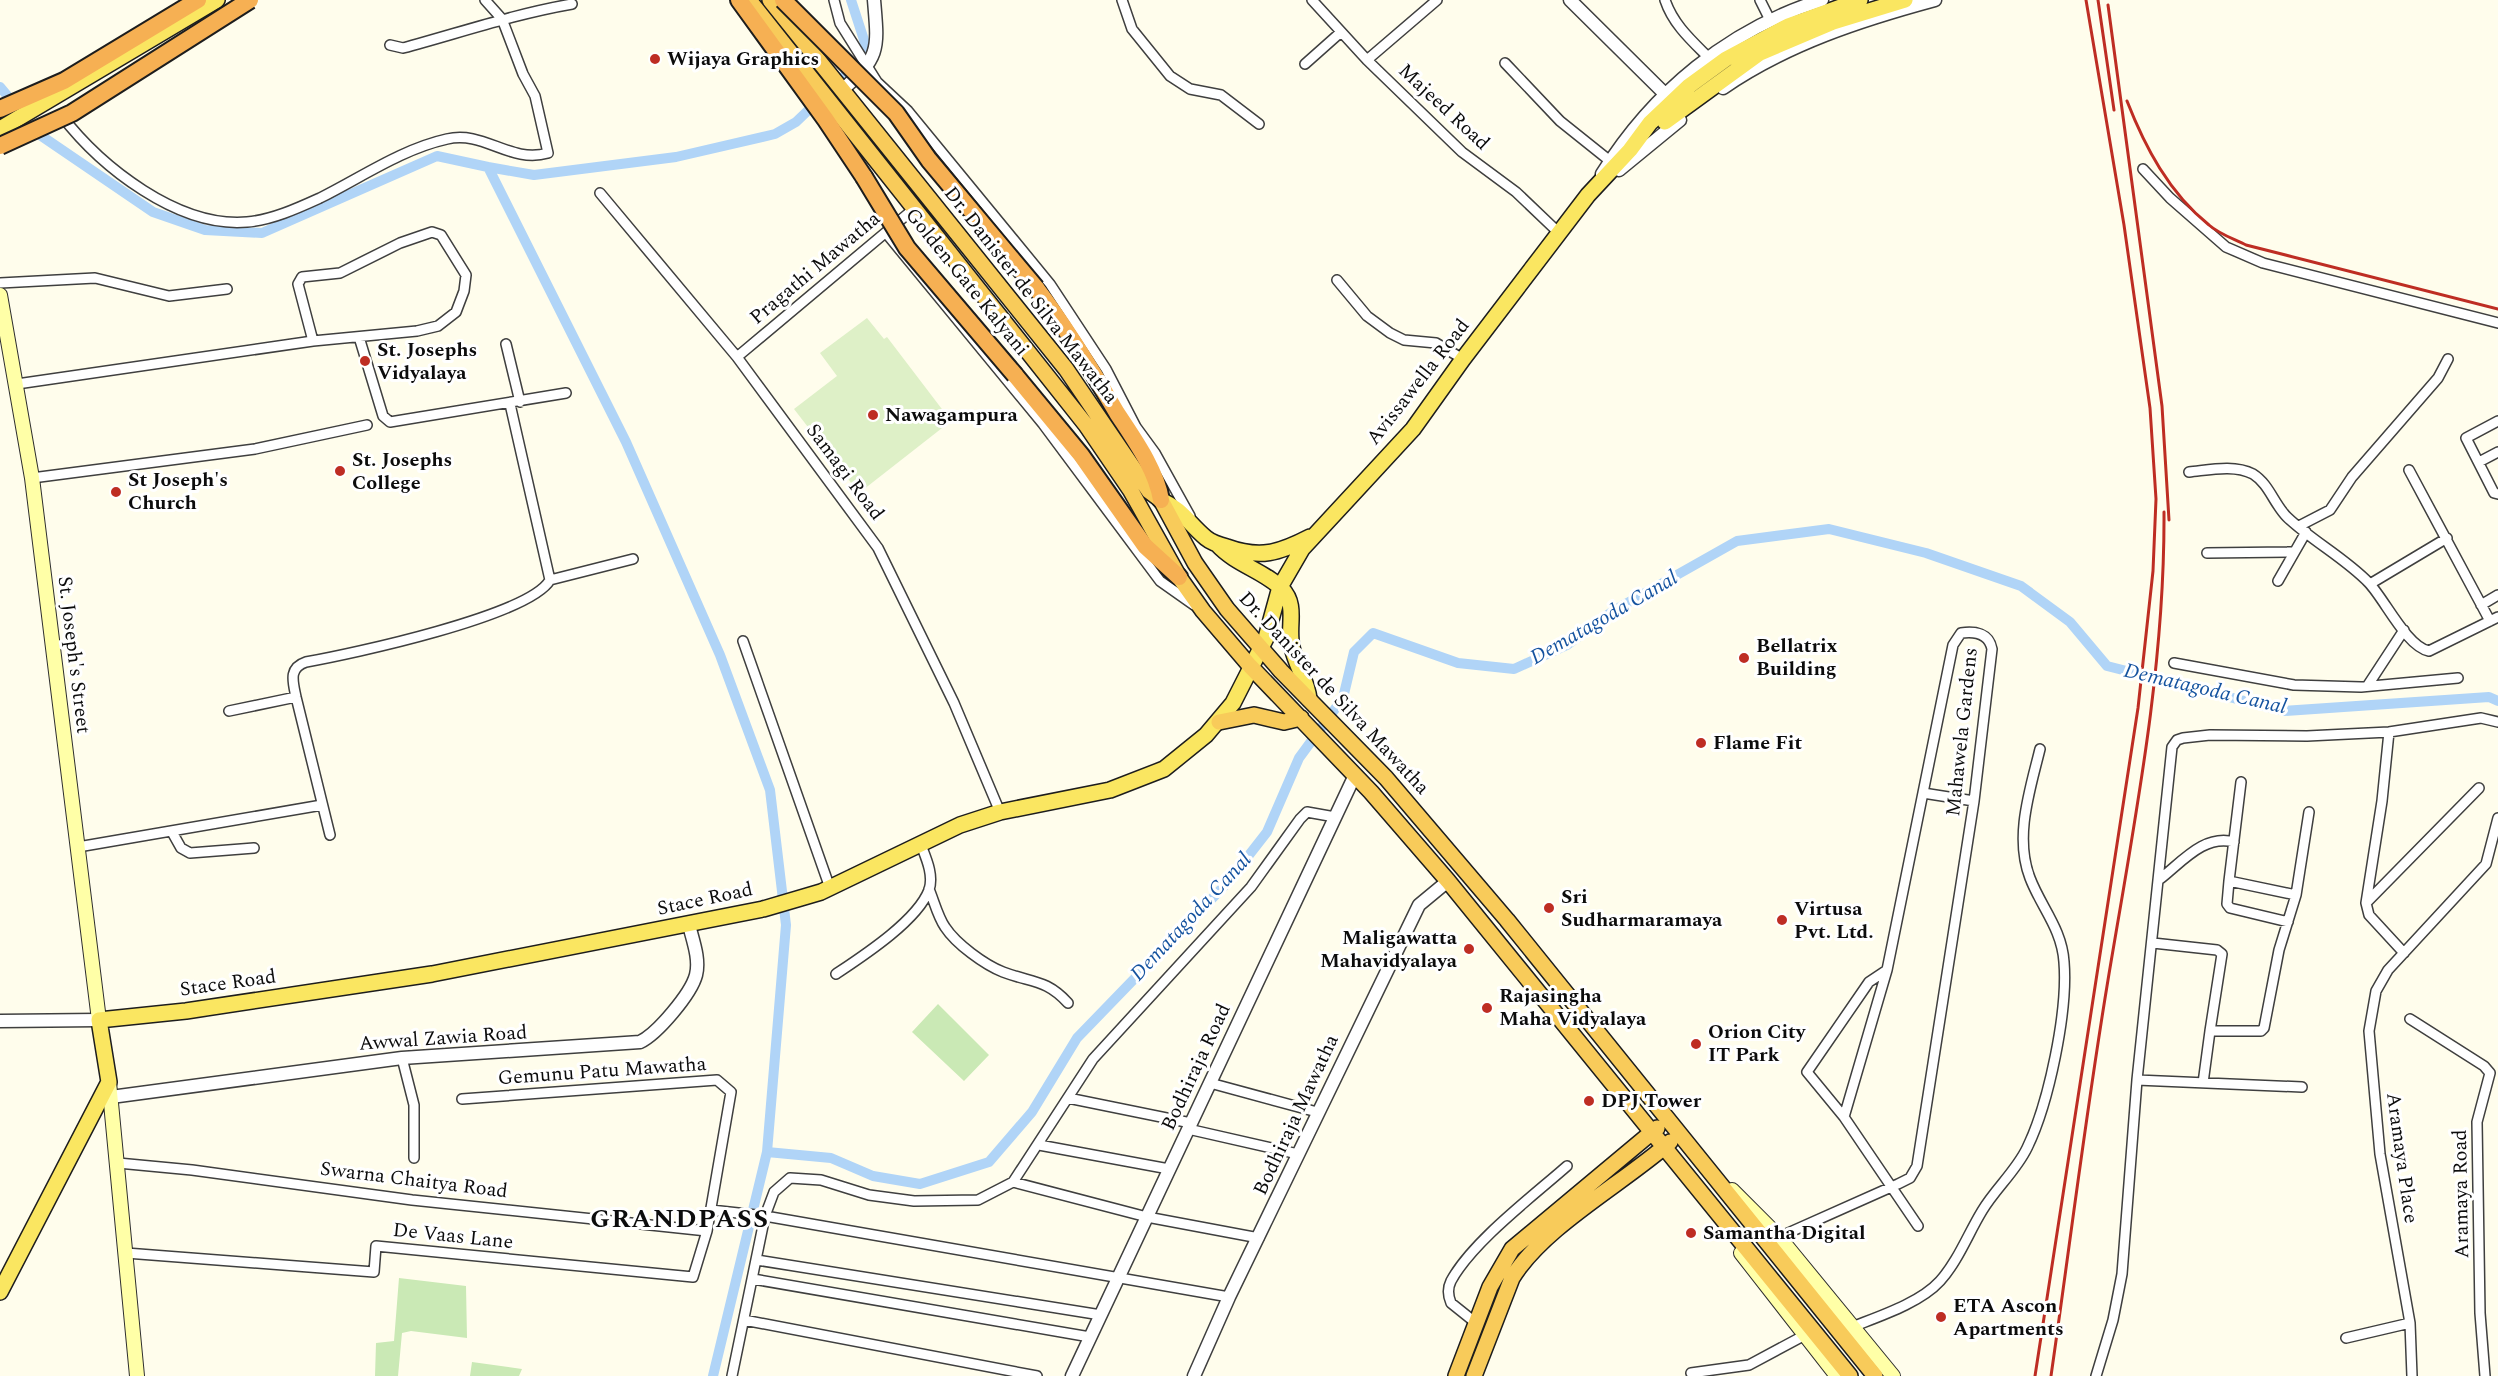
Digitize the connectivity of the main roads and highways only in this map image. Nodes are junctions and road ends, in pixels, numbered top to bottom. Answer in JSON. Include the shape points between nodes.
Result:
{"nodes":[{"id":1,"x":198,"y":0,"type":"edge"},
{"id":2,"x":217,"y":0,"type":"edge"},
{"id":3,"x":246,"y":0,"type":"edge"},
{"id":4,"x":250,"y":0,"type":"edge"},
{"id":5,"x":739,"y":0,"type":"edge"},
{"id":6,"x":749,"y":0,"type":"edge"},
{"id":7,"x":770,"y":0,"type":"edge"},
{"id":8,"x":783,"y":0,"type":"edge"},
{"id":9,"x":1860,"y":0,"type":"edge"},
{"id":10,"x":1905,"y":0,"type":"edge"},
{"id":11,"x":2,"y":121,"type":"edge"},
{"id":12,"x":0,"y":148,"type":"edge"},
{"id":13,"x":1630,"y":150,"type":"junction"},
{"id":14,"x":0,"y":295,"type":"edge"},
{"id":15,"x":1161,"y":500,"type":"junction"},
{"id":16,"x":1314,"y":535,"type":"junction"},
{"id":17,"x":1217,"y":544,"type":"junction"},
{"id":18,"x":1179,"y":577,"type":"junction"},
{"id":19,"x":1280,"y":587,"type":"junction"},
{"id":20,"x":1261,"y":649,"type":"junction"},
{"id":21,"x":1250,"y":666,"type":"junction"},
{"id":22,"x":1313,"y":703,"type":"junction"},
{"id":23,"x":1303,"y":720,"type":"junction"},
{"id":24,"x":1219,"y":722,"type":"junction"},
{"id":25,"x":99,"y":1020,"type":"junction"},
{"id":26,"x":110,"y":1090,"type":"junction"},
{"id":27,"x":1667,"y":1120,"type":"junction"},
{"id":28,"x":1651,"y":1134,"type":"junction"},
{"id":29,"x":1680,"y":1135,"type":"junction"},
{"id":30,"x":1691,"y":1148,"type":"junction"},
{"id":31,"x":1663,"y":1149,"type":"junction"},
{"id":32,"x":1679,"y":1168,"type":"junction"},
{"id":33,"x":0,"y":1292,"type":"edge"},
{"id":34,"x":137,"y":1376,"type":"edge"},
{"id":35,"x":1456,"y":1376,"type":"edge"},
{"id":36,"x":1473,"y":1376,"type":"edge"},
{"id":37,"x":1837,"y":1376,"type":"edge"},
{"id":38,"x":1850,"y":1376,"type":"edge"},
{"id":39,"x":1875,"y":1376,"type":"edge"},
{"id":40,"x":1893,"y":1376,"type":"edge"}],
"edges":[{"from":1,"to":11,"type":"highway"},
{"from":2,"to":11,"type":"main road","via":[[36,106]]},
{"from":3,"to":12,"type":"main road","bridge":true},
{"from":4,"to":12,"type":"highway","bridge":true,"via":[[72,113]]},
{"from":5,"to":18,"type":"highway","name":"Golden Gate Kalyani","bridge":true,"via":[[832,128],[907,248],[1081,455],[1145,546]]},
{"from":6,"to":18,"type":"highway","name":"Dr. Danister de Silva Mawatha","via":[[1086,425],[1149,522]]},
{"from":7,"to":15,"type":"highway","name":"Dr. Danister de Silva Mawatha","via":[[1066,369],[1149,491]]},
{"from":8,"to":15,"type":"highway","bridge":true,"via":[[896,113],[928,160],[1036,288],[1123,422],[1159,485]]},
{"from":9,"to":13,"type":"main road","via":[[1788,26],[1726,59],[1689,86],[1650,123]]},
{"from":10,"to":13,"type":"main road","via":[[1833,22],[1760,53],[1693,99]]},
{"from":13,"to":16,"type":"main road","name":"Avissawella Road","via":[[1588,195],[1413,429]]},
{"from":14,"to":25,"type":"main road","name":"St. Joseph's Street","via":[[32,478]]},
{"from":15,"to":17,"type":"main road","via":[[1176,507]]},
{"from":15,"to":20,"type":"highway","name":"Dr. Danister de Silva Mawatha","via":[[1205,580]]},
{"from":16,"to":17,"type":"main road","via":[[1261,555]]},
{"from":16,"to":19,"type":"main road","name":"Avissawella Road"},
{"from":17,"to":19,"type":"main road","via":[[1229,557]]},
{"from":18,"to":21,"type":"highway","name":"Dr. Danister de Silva Mawatha"},
{"from":19,"to":20,"type":"main road","name":"Avissawella Road"},
{"from":19,"to":22,"type":"main road","via":[[1291,604],[1292,647]]},
{"from":20,"to":21,"type":"main road","name":"Avissawella Road"},
{"from":20,"to":22,"type":"highway","name":"Dr. Danister de Silva Mawatha"},
{"from":21,"to":23,"type":"highway","name":"Dr. Danister de Silva Mawatha"},
{"from":21,"to":24,"type":"main road","name":"Stace Road"},
{"from":22,"to":27,"type":"highway","name":"Dr. Danister de Silva Mawatha","via":[[1386,778],[1507,920]]},
{"from":23,"to":24,"type":"highway","via":[[1284,722],[1254,715]]},
{"from":23,"to":28,"type":"highway","name":"Dr. Danister de Silva Mawatha","via":[[1448,881]]},
{"from":24,"to":25,"type":"main road","name":"Stace Road","via":[[1148,778],[960,825],[830,888],[763,909],[432,974]]},
{"from":25,"to":26,"type":"main road"},
{"from":26,"to":33,"type":"main road"},
{"from":26,"to":34,"type":"main road"},
{"from":27,"to":28,"type":"highway"},
{"from":27,"to":29,"type":"highway","name":"Dr. Danister de Silva Mawatha"},
{"from":28,"to":31,"type":"highway","name":"Dr. Danister de Silva Mawatha"},
{"from":28,"to":35,"type":"highway","via":[[1512,1249],[1498,1269]]},
{"from":29,"to":30,"type":"highway","name":"Dr. Danister de Silva Mawatha"},
{"from":29,"to":31,"type":"highway"},
{"from":30,"to":39,"type":"highway","name":"Dr. Danister de Silva Mawatha"},
{"from":30,"to":40,"type":"main road","via":[[1779,1237]]},
{"from":31,"to":32,"type":"highway","name":"Dr. Danister de Silva Mawatha"},
{"from":31,"to":36,"type":"highway","via":[[1562,1227],[1522,1264],[1512,1278]]},
{"from":32,"to":37,"type":"main road"},
{"from":32,"to":38,"type":"highway","name":"Dr. Danister de Silva Mawatha"}]}
